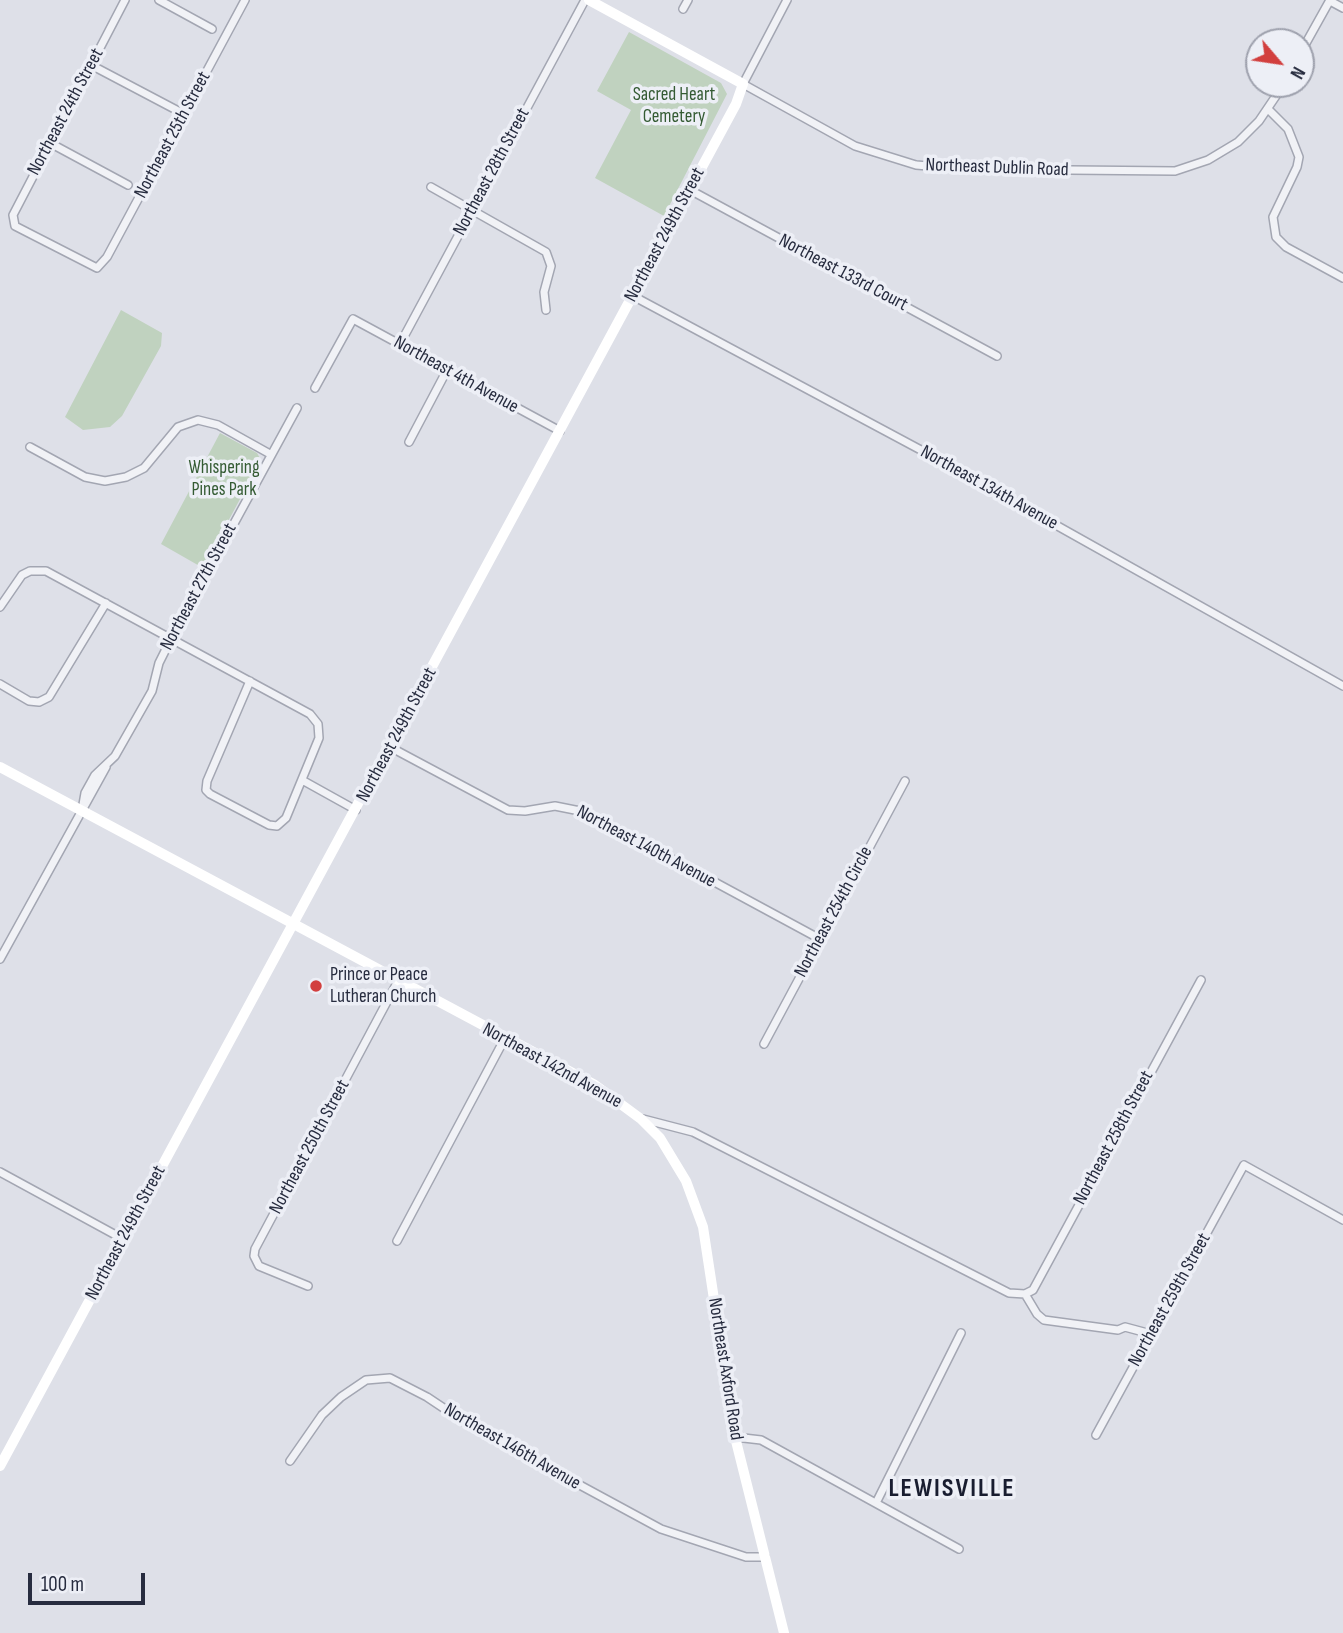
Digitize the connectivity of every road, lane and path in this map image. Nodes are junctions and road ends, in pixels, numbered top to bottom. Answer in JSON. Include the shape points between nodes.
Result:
{"nodes":[{"id":1,"x":125,"y":0,"type":"edge"},
{"id":2,"x":159,"y":0,"type":"edge"},
{"id":3,"x":245,"y":0,"type":"edge"},
{"id":4,"x":587,"y":0,"type":"edge"},
{"id":5,"x":688,"y":0,"type":"edge"},
{"id":6,"x":787,"y":0,"type":"edge"},
{"id":7,"x":1330,"y":0,"type":"edge"},
{"id":8,"x":1343,"y":8,"type":"edge"},
{"id":9,"x":683,"y":9,"type":"dead end"},
{"id":10,"x":1314,"y":28,"type":"edge"},
{"id":11,"x":212,"y":29,"type":"dead end"},
{"id":12,"x":90,"y":65,"type":"junction"},
{"id":13,"x":743,"y":84,"type":"junction"},
{"id":14,"x":1275,"y":98,"type":"edge"},
{"id":15,"x":1268,"y":109,"type":"junction"},
{"id":16,"x":184,"y":114,"type":"junction"},
{"id":17,"x":50,"y":143,"type":"junction"},
{"id":18,"x":128,"y":185,"type":"dead end"},
{"id":19,"x":431,"y":187,"type":"dead end"},
{"id":20,"x":690,"y":190,"type":"junction"},
{"id":21,"x":472,"y":210,"type":"junction"},
{"id":22,"x":15,"y":226,"type":"joint"},
{"id":23,"x":1343,"y":278,"type":"edge"},
{"id":24,"x":633,"y":296,"type":"junction"},
{"id":25,"x":546,"y":310,"type":"dead end"},
{"id":26,"x":400,"y":344,"type":"junction"},
{"id":27,"x":997,"y":356,"type":"dead end"},
{"id":28,"x":447,"y":370,"type":"junction"},
{"id":29,"x":316,"y":388,"type":"dead end"},
{"id":30,"x":298,"y":408,"type":"dead end"},
{"id":31,"x":560,"y":431,"type":"junction"},
{"id":32,"x":409,"y":442,"type":"dead end"},
{"id":33,"x":30,"y":447,"type":"dead end"},
{"id":34,"x":270,"y":454,"type":"junction"},
{"id":35,"x":106,"y":603,"type":"junction"},
{"id":36,"x":0,"y":607,"type":"edge"},
{"id":37,"x":171,"y":639,"type":"junction"},
{"id":38,"x":250,"y":681,"type":"junction"},
{"id":39,"x":0,"y":684,"type":"edge"},
{"id":40,"x":1343,"y":686,"type":"edge"},
{"id":41,"x":390,"y":747,"type":"junction"},
{"id":42,"x":2,"y":772,"type":"edge"},
{"id":43,"x":302,"y":780,"type":"junction"},
{"id":44,"x":905,"y":780,"type":"dead end"},
{"id":45,"x":82,"y":810,"type":"junction"},
{"id":46,"x":356,"y":810,"type":"junction"},
{"id":47,"x":294,"y":924,"type":"junction"},
{"id":48,"x":820,"y":939,"type":"junction"},
{"id":49,"x":0,"y":959,"type":"edge"},
{"id":50,"x":1201,"y":980,"type":"dead end"},
{"id":51,"x":398,"y":981,"type":"junction"},
{"id":52,"x":505,"y":1038,"type":"junction"},
{"id":53,"x":764,"y":1044,"type":"dead end"},
{"id":54,"x":641,"y":1118,"type":"junction"},
{"id":55,"x":0,"y":1172,"type":"edge"},
{"id":56,"x":1343,"y":1220,"type":"edge"},
{"id":57,"x":123,"y":1239,"type":"junction"},
{"id":58,"x":397,"y":1241,"type":"dead end"},
{"id":59,"x":308,"y":1286,"type":"dead end"},
{"id":60,"x":1025,"y":1294,"type":"junction"},
{"id":61,"x":961,"y":1333,"type":"dead end"},
{"id":62,"x":1151,"y":1334,"type":"junction"},
{"id":63,"x":1096,"y":1435,"type":"dead end"},
{"id":64,"x":735,"y":1437,"type":"junction"},
{"id":65,"x":290,"y":1461,"type":"dead end"},
{"id":66,"x":0,"y":1466,"type":"edge"},
{"id":67,"x":876,"y":1503,"type":"junction"},
{"id":68,"x":960,"y":1549,"type":"dead end"},
{"id":69,"x":765,"y":1558,"type":"junction"},
{"id":70,"x":784,"y":1633,"type":"edge"}],
"edges":[{"from":1,"to":12,"type":"street","name":"Northeast 24th Street"},
{"from":2,"to":11,"type":"street"},
{"from":3,"to":16,"type":"street","name":"Northeast 25th Street"},
{"from":4,"to":13,"type":"street"},
{"from":4,"to":21,"type":"street","name":"Northeast 28th Street"},
{"from":5,"to":9,"type":"street"},
{"from":6,"to":13,"type":"street","name":"Northeast 249th Street"},
{"from":7,"to":8,"type":"street"},
{"from":7,"to":10,"type":"street"},
{"from":12,"to":16,"type":"street"},
{"from":12,"to":17,"type":"street","name":"Northeast 24th Street"},
{"from":13,"to":15,"type":"street","name":"Northeast Dublin Road","via":[[855,146],[916,165],[965,169],[1158,173],[1192,167],[1224,152]]},
{"from":13,"to":20,"type":"street","name":"Northeast 249th Street"},
{"from":14,"to":15,"type":"street","name":"Northeast Dublin Road"},
{"from":15,"to":23,"type":"street","via":[[1288,129],[1299,157],[1273,217],[1276,237]]},
{"from":16,"to":22,"type":"street","name":"Northeast 25th Street","via":[[97,268]]},
{"from":17,"to":18,"type":"street"},
{"from":17,"to":22,"type":"street","name":"Northeast 24th Street","via":[[12,215]]},
{"from":19,"to":21,"type":"street"},
{"from":20,"to":24,"type":"street","name":"Northeast 249th Street"},
{"from":20,"to":27,"type":"street","name":"Northeast 133rd Court"},
{"from":21,"to":25,"type":"street","via":[[548,255]]},
{"from":21,"to":26,"type":"street","name":"Northeast 28th Street"},
{"from":24,"to":31,"type":"street","name":"Northeast 249th Street"},
{"from":24,"to":40,"type":"street","name":"Northeast 134th Avenue","via":[[947,464]]},
{"from":26,"to":28,"type":"street","name":"Northeast 4th Avenue"},
{"from":26,"to":29,"type":"street","name":"Northeast 4th Avenue","via":[[353,320]]},
{"from":28,"to":31,"type":"street","name":"Northeast 4th Avenue"},
{"from":28,"to":32,"type":"street"},
{"from":30,"to":34,"type":"street","name":"Northeast 27th Street"},
{"from":31,"to":41,"type":"street","name":"Northeast 249th Street"},
{"from":33,"to":34,"type":"street","via":[[85,477],[105,481],[144,468],[178,427],[198,420],[218,425]]},
{"from":34,"to":37,"type":"street","name":"Northeast 27th Street"},
{"from":35,"to":36,"type":"street","via":[[46,571],[30,571],[16,581]]},
{"from":35,"to":37,"type":"street"},
{"from":35,"to":39,"type":"street","via":[[52,693],[39,702],[29,701]]},
{"from":37,"to":38,"type":"street"},
{"from":37,"to":45,"type":"street","name":"Northeast 27th Street","via":[[152,691]]},
{"from":38,"to":43,"type":"street","via":[[310,714],[318,724],[319,737]]},
{"from":38,"to":43,"type":"street","via":[[206,790],[269,825],[281,824]]},
{"from":41,"to":46,"type":"street","name":"Northeast 249th Street"},
{"from":41,"to":48,"type":"street","name":"Northeast 140th Avenue","via":[[508,810],[555,806],[584,812]]},
{"from":42,"to":45,"type":"street","name":"Northeast 142nd Avenue"},
{"from":43,"to":46,"type":"street"},
{"from":44,"to":48,"type":"street","name":"Northeast 254th Circle"},
{"from":45,"to":47,"type":"street","name":"Northeast 142nd Avenue"},
{"from":45,"to":49,"type":"street","name":"Northeast 27th Street"},
{"from":46,"to":47,"type":"street","name":"Northeast 249th Street"},
{"from":47,"to":51,"type":"street","name":"Northeast 142nd Avenue"},
{"from":47,"to":57,"type":"street","name":"Northeast 249th Street"},
{"from":48,"to":53,"type":"street","name":"Northeast 254th Circle"},
{"from":50,"to":60,"type":"street","name":"Northeast 258th Street","via":[[1033,1290]]},
{"from":51,"to":52,"type":"street","name":"Northeast 142nd Avenue"},
{"from":51,"to":59,"type":"street","name":"Northeast 250th Street","via":[[255,1249],[259,1266]]},
{"from":52,"to":54,"type":"street","name":"Northeast 142nd Avenue","via":[[595,1085]]},
{"from":52,"to":58,"type":"street"},
{"from":54,"to":60,"type":"street","name":"Northeast 142nd Avenue","via":[[693,1132],[1009,1293]]},
{"from":54,"to":64,"type":"street","name":"Northeast Axford Road","via":[[676,1163],[703,1227]]},
{"from":55,"to":57,"type":"street"},
{"from":56,"to":62,"type":"street","name":"Northeast 259th Street","via":[[1244,1165]]},
{"from":57,"to":66,"type":"street","name":"Northeast 249th Street"},
{"from":60,"to":62,"type":"street","via":[[1044,1320],[1118,1330],[1125,1327]]},
{"from":61,"to":67,"type":"street"},
{"from":62,"to":63,"type":"street","name":"Northeast 259th Street"},
{"from":64,"to":67,"type":"street","via":[[761,1440]]},
{"from":64,"to":69,"type":"street","name":"Northeast Axford Road"},
{"from":65,"to":69,"type":"street","name":"Northeast 146th Avenue","via":[[322,1415],[341,1397],[366,1380],[390,1378],[661,1529],[746,1557]]},
{"from":67,"to":68,"type":"street"},
{"from":69,"to":70,"type":"street","name":"Northeast Axford Road"}]}
